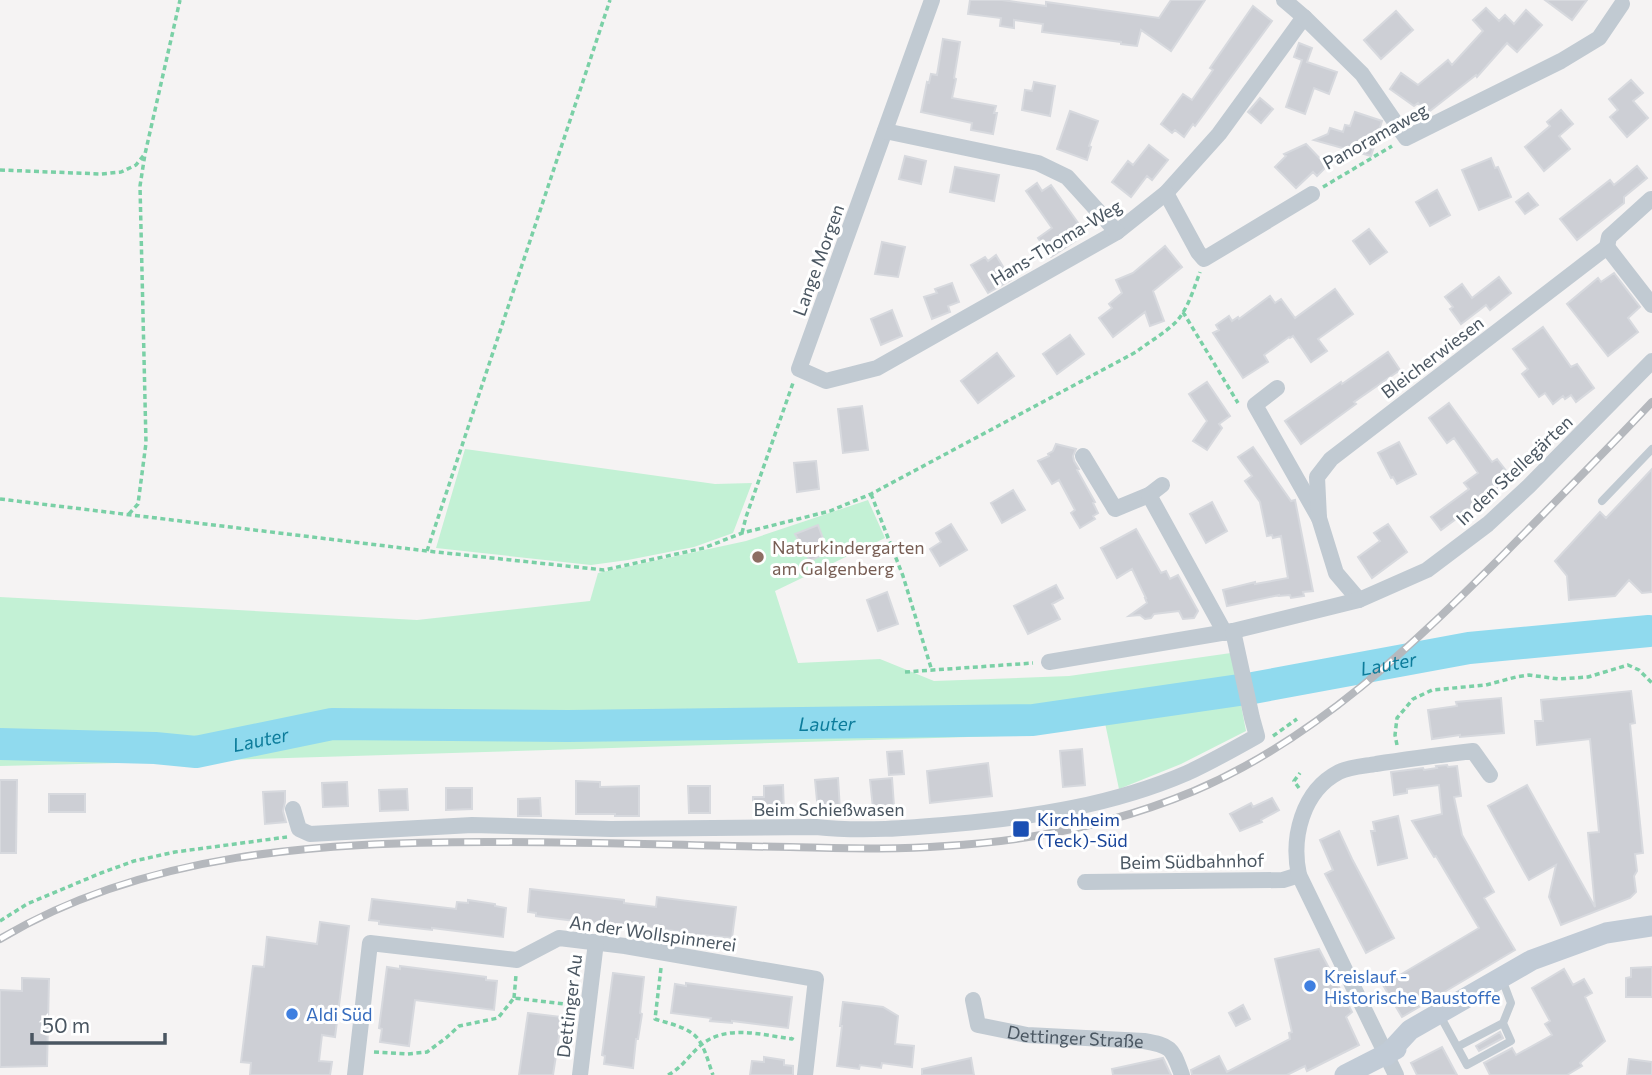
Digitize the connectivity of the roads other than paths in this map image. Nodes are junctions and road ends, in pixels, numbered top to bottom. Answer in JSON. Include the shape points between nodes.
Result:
{"nodes":[{"id":1,"x":932,"y":0,"type":"edge"},
{"id":2,"x":1284,"y":0,"type":"edge"},
{"id":3,"x":1622,"y":4,"type":"dead end"},
{"id":4,"x":1304,"y":17,"type":"junction"},
{"id":5,"x":885,"y":131,"type":"junction"},
{"id":6,"x":1166,"y":193,"type":"junction"},
{"id":7,"x":1312,"y":194,"type":"road end"},
{"id":8,"x":1651,"y":198,"type":"edge"},
{"id":9,"x":1117,"y":232,"type":"junction"},
{"id":10,"x":1607,"y":247,"type":"junction"},
{"id":11,"x":1652,"y":305,"type":"edge"},
{"id":12,"x":1652,"y":361,"type":"edge"},
{"id":13,"x":799,"y":369,"type":"joint"},
{"id":14,"x":1277,"y":388,"type":"dead end"},
{"id":15,"x":1652,"y":449,"type":"edge"},
{"id":16,"x":1083,"y":456,"type":"dead end"},
{"id":17,"x":1602,"y":501,"type":"dead end"},
{"id":18,"x":1319,"y":518,"type":"junction"},
{"id":19,"x":1359,"y":600,"type":"junction"},
{"id":20,"x":1229,"y":632,"type":"junction"},
{"id":21,"x":1049,"y":662,"type":"road end"},
{"id":22,"x":1490,"y":775,"type":"dead end"},
{"id":23,"x":293,"y":809,"type":"dead end"},
{"id":24,"x":1299,"y":876,"type":"junction"},
{"id":25,"x":1085,"y":882,"type":"dead end"},
{"id":26,"x":1652,"y":926,"type":"edge"},
{"id":27,"x":596,"y":942,"type":"junction"},
{"id":28,"x":1570,"y":946,"type":"junction"},
{"id":29,"x":1505,"y":987,"type":"junction"},
{"id":30,"x":973,"y":1000,"type":"dead end"},
{"id":31,"x":1443,"y":1021,"type":"junction"},
{"id":32,"x":1503,"y":1024,"type":"junction"},
{"id":33,"x":1457,"y":1047,"type":"junction"},
{"id":34,"x":1386,"y":1056,"type":"junction"},
{"id":35,"x":355,"y":1075,"type":"edge"},
{"id":36,"x":580,"y":1075,"type":"edge"},
{"id":37,"x":805,"y":1075,"type":"edge"},
{"id":38,"x":1182,"y":1075,"type":"edge"},
{"id":39,"x":1345,"y":1075,"type":"edge"},
{"id":40,"x":1396,"y":1075,"type":"edge"}],
"edges":[{"from":1,"to":5,"type":"street","name":"Lange Morgen"},
{"from":2,"to":4,"type":"street"},
{"from":3,"to":4,"type":"street","name":"Panoramaweg","via":[[1599,38],[1406,138],[1362,74]]},
{"from":4,"to":6,"type":"street","name":"Hans-Thoma-Weg","via":[[1219,134]]},
{"from":5,"to":9,"type":"street","via":[[1038,163],[1067,177]]},
{"from":5,"to":13,"type":"street","name":"Lange Morgen"},
{"from":6,"to":7,"type":"street","via":[[1204,259]]},
{"from":6,"to":9,"type":"street","name":"Hans-Thoma-Weg"},
{"from":8,"to":10,"type":"street","name":"Bleicherwiesen","via":[[1609,237]]},
{"from":9,"to":13,"type":"street","name":"Hans-Thoma-Weg","via":[[877,368],[826,381]]},
{"from":10,"to":11,"type":"street"},
{"from":10,"to":18,"type":"street","name":"Bleicherwiesen","via":[[1331,459],[1317,477]]},
{"from":12,"to":19,"type":"street","name":"In den Stellegärten","via":[[1488,524],[1427,570]]},
{"from":14,"to":18,"type":"street","name":"Bleicherwiesen","via":[[1255,405]]},
{"from":15,"to":17,"type":"lane"},
{"from":16,"to":20,"type":"street","via":[[1115,509],[1156,490]]},
{"from":18,"to":19,"type":"street","name":"Bleicherwiesen","via":[[1336,573]]},
{"from":19,"to":20,"type":"street","name":"In den Stellegärten"},
{"from":20,"to":21,"type":"street","name":"In den Stellegärten"},
{"from":20,"to":23,"type":"street","name":"Beim Schießwasen","via":[[1240,658],[1257,736],[1186,773],[1082,806],[1010,819],[906,828],[472,825],[310,834],[299,829]]},
{"from":22,"to":24,"type":"street","via":[[1473,751],[1340,771],[1308,800],[1297,836]]},
{"from":24,"to":25,"type":"street","name":"Beim Südbahnhof","via":[[1283,880]]},
{"from":24,"to":34,"type":"street"},
{"from":26,"to":28,"type":"main road","via":[[1606,933]]},
{"from":27,"to":35,"type":"street","name":"An der Wollspinnerei","via":[[559,938],[517,960],[370,943]]},
{"from":27,"to":36,"type":"street","name":"Dettinger Au"},
{"from":27,"to":37,"type":"street","name":"An der Wollspinnerei","via":[[816,979]]},
{"from":28,"to":29,"type":"main road"},
{"from":28,"to":34,"type":"main road","via":[[1532,960],[1409,1030]]},
{"from":29,"to":31,"type":"main road"},
{"from":29,"to":32,"type":"lane","via":[[1511,1003]]},
{"from":30,"to":38,"type":"street","name":"Dettinger Straße","via":[[978,1025],[1027,1035],[1160,1044],[1173,1052]]},
{"from":31,"to":33,"type":"lane"},
{"from":31,"to":34,"type":"main road"},
{"from":32,"to":33,"type":"lane"},
{"from":32,"to":33,"type":"lane","via":[[1511,1041],[1467,1065]]},
{"from":34,"to":39,"type":"main road"},
{"from":34,"to":40,"type":"street"}]}
